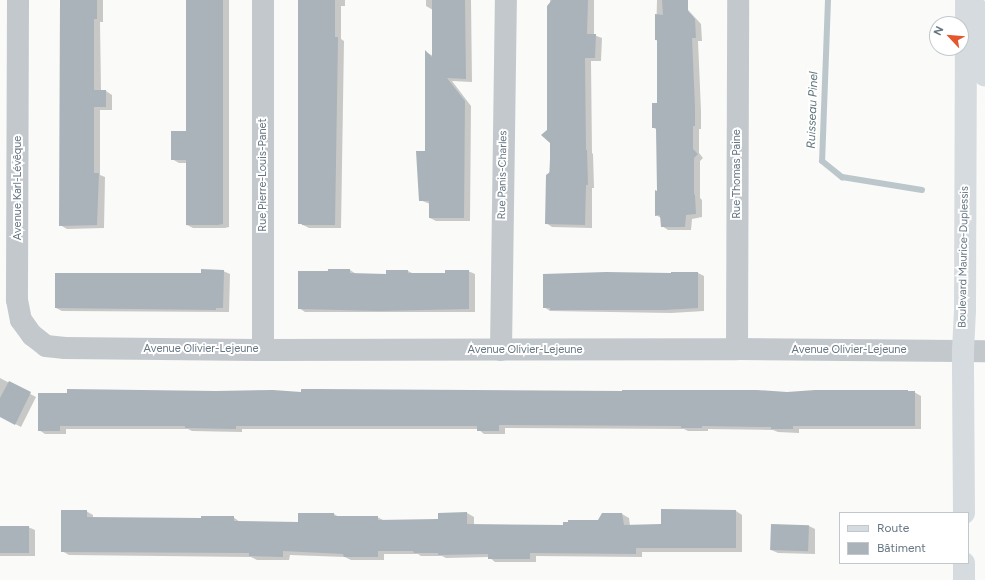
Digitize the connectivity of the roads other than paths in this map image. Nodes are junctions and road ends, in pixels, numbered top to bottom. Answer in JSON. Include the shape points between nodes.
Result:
{"nodes":[{"id":1,"x":18,"y":0,"type":"edge"},
{"id":2,"x":263,"y":0,"type":"edge"},
{"id":3,"x":506,"y":0,"type":"edge"},
{"id":4,"x":738,"y":0,"type":"edge"},
{"id":5,"x":966,"y":0,"type":"edge"},
{"id":6,"x":976,"y":0,"type":"edge"},
{"id":7,"x":985,"y":76,"type":"edge"},
{"id":8,"x":65,"y":348,"type":"joint"},
{"id":9,"x":737,"y":349,"type":"junction"},
{"id":10,"x":263,"y":350,"type":"junction"},
{"id":11,"x":501,"y":350,"type":"junction"},
{"id":12,"x":963,"y":351,"type":"junction"},
{"id":13,"x":985,"y":351,"type":"edge"},
{"id":14,"x":964,"y":512,"type":"edge"},
{"id":15,"x":964,"y":564,"type":"edge"},
{"id":16,"x":964,"y":580,"type":"edge"}],
"edges":[{"from":1,"to":8,"type":"street","name":"Avenue Karl-Lévêque","via":[[17,300],[21,320],[32,335],[46,346]]},
{"from":2,"to":10,"type":"street","name":"Rue Pierre-Louis-Panet"},
{"from":3,"to":11,"type":"street","name":"Rue Panis-Charles"},
{"from":4,"to":9,"type":"street","name":"Rue Thomas Paine"},
{"from":5,"to":12,"type":"street","name":"Boulevard Maurice-Duplessis"},
{"from":6,"to":7,"type":"street"},
{"from":8,"to":10,"type":"street","name":"Avenue Olivier-Lejeune"},
{"from":9,"to":11,"type":"street","name":"Avenue Olivier-Lejeune"},
{"from":9,"to":12,"type":"street","name":"Avenue Olivier-Lejeune"},
{"from":10,"to":11,"type":"street","name":"Avenue Olivier-Lejeune"},
{"from":12,"to":13,"type":"street","name":"Avenue Olivier-Lejeune"},
{"from":12,"to":14,"type":"street","name":"Boulevard Maurice-Duplessis"},
{"from":15,"to":16,"type":"street"}]}
